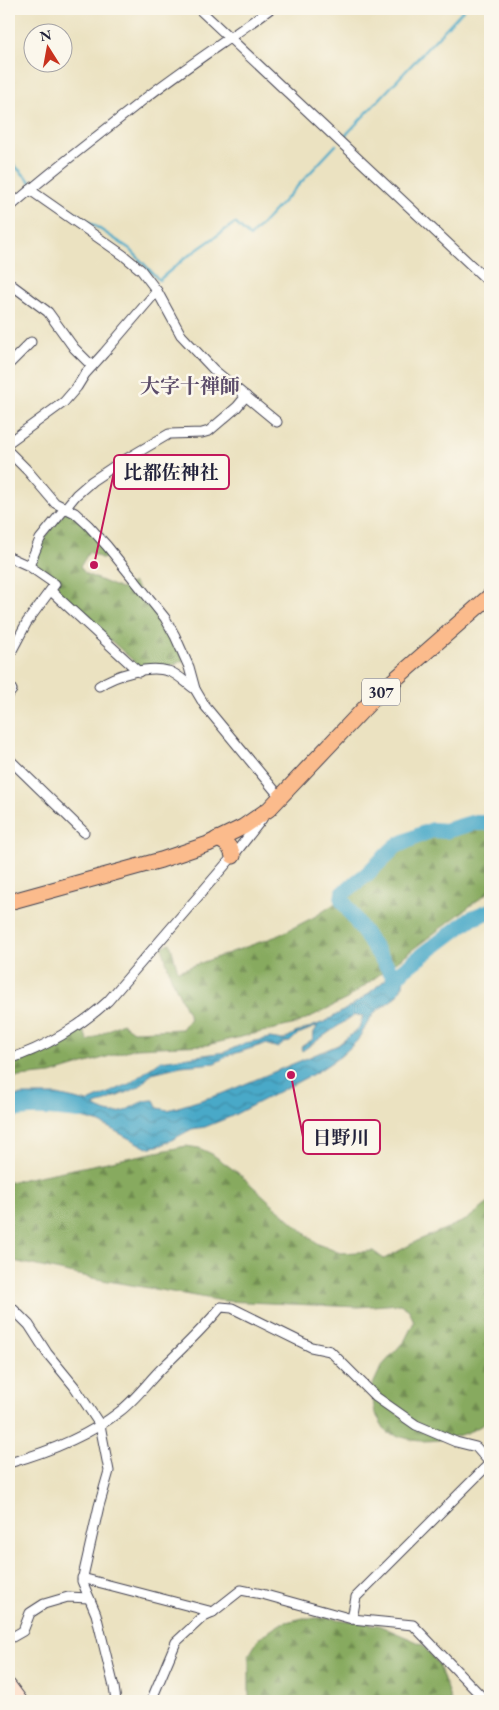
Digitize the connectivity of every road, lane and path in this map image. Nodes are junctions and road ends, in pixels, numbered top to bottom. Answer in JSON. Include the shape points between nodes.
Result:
{"nodes":[{"id":1,"x":199,"y":9,"type":"edge"},
{"id":2,"x":270,"y":9,"type":"edge"},
{"id":3,"x":230,"y":39,"type":"junction"},
{"id":4,"x":30,"y":190,"type":"junction"},
{"id":5,"x":9,"y":208,"type":"edge"},
{"id":6,"x":9,"y":283,"type":"edge"},
{"id":7,"x":490,"y":283,"type":"edge"},
{"id":8,"x":157,"y":290,"type":"junction"},
{"id":9,"x":31,"y":342,"type":"dead end"},
{"id":10,"x":9,"y":364,"type":"edge"},
{"id":11,"x":92,"y":366,"type":"junction"},
{"id":12,"x":246,"y":396,"type":"junction"},
{"id":13,"x":277,"y":422,"type":"dead end"},
{"id":14,"x":9,"y":442,"type":"edge"},
{"id":15,"x":9,"y":452,"type":"edge"},
{"id":16,"x":65,"y":508,"type":"junction"},
{"id":17,"x":9,"y":557,"type":"edge"},
{"id":18,"x":29,"y":566,"type":"junction"},
{"id":19,"x":51,"y":591,"type":"junction"},
{"id":20,"x":490,"y":596,"type":"edge"},
{"id":21,"x":9,"y":656,"type":"edge"},
{"id":22,"x":139,"y":672,"type":"junction"},
{"id":23,"x":9,"y":685,"type":"edge"},
{"id":24,"x":99,"y":686,"type":"dead end"},
{"id":25,"x":195,"y":689,"type":"junction"},
{"id":26,"x":9,"y":694,"type":"edge"},
{"id":27,"x":9,"y":759,"type":"edge"},
{"id":28,"x":281,"y":798,"type":"junction"},
{"id":29,"x":270,"y":809,"type":"junction"},
{"id":30,"x":84,"y":832,"type":"dead end"},
{"id":31,"x":217,"y":839,"type":"junction"},
{"id":32,"x":233,"y":856,"type":"junction"},
{"id":33,"x":9,"y":902,"type":"edge"},
{"id":34,"x":9,"y":1059,"type":"edge"},
{"id":35,"x":9,"y":1305,"type":"edge"},
{"id":36,"x":100,"y":1424,"type":"junction"},
{"id":37,"x":9,"y":1463,"type":"edge"},
{"id":38,"x":490,"y":1463,"type":"edge"},
{"id":39,"x":82,"y":1578,"type":"junction"},
{"id":40,"x":89,"y":1598,"type":"junction"},
{"id":41,"x":213,"y":1612,"type":"junction"},
{"id":42,"x":352,"y":1619,"type":"junction"},
{"id":43,"x":9,"y":1639,"type":"edge"},
{"id":44,"x":9,"y":1686,"type":"edge"},
{"id":45,"x":20,"y":1701,"type":"edge"},
{"id":46,"x":116,"y":1701,"type":"edge"},
{"id":47,"x":151,"y":1701,"type":"edge"},
{"id":48,"x":486,"y":1701,"type":"edge"}],
"edges":[{"from":1,"to":3,"type":"street"},
{"from":2,"to":3,"type":"street"},
{"from":3,"to":4,"type":"street","via":[[144,100]]},
{"from":3,"to":7,"type":"street"},
{"from":4,"to":5,"type":"street"},
{"from":4,"to":8,"type":"street","via":[[141,270]]},
{"from":6,"to":11,"type":"street","via":[[48,312],[74,348]]},
{"from":8,"to":11,"type":"street"},
{"from":8,"to":12,"type":"street","via":[[181,335],[214,370]]},
{"from":9,"to":10,"type":"street"},
{"from":11,"to":14,"type":"street","via":[[64,402]]},
{"from":12,"to":13,"type":"street"},
{"from":12,"to":16,"type":"street","via":[[210,431],[169,434],[160,438],[92,481]]},
{"from":15,"to":16,"type":"street","via":[[55,503]]},
{"from":16,"to":18,"type":"street","via":[[40,538]]},
{"from":16,"to":25,"type":"street","via":[[76,513],[101,539],[165,618],[189,667]]},
{"from":17,"to":18,"type":"street"},
{"from":18,"to":19,"type":"street","via":[[56,584]]},
{"from":19,"to":21,"type":"street"},
{"from":19,"to":22,"type":"street"},
{"from":20,"to":28,"type":"highway","number":"307","via":[[376,696]]},
{"from":22,"to":24,"type":"street","via":[[109,679]]},
{"from":22,"to":25,"type":"street","via":[[151,669],[170,671]]},
{"from":23,"to":26,"type":"street","via":[[12,690]]},
{"from":25,"to":28,"type":"street","via":[[205,706]]},
{"from":27,"to":30,"type":"street"},
{"from":28,"to":29,"type":"highway","number":"307"},
{"from":29,"to":31,"type":"highway","number":"307"},
{"from":29,"to":32,"type":"street"},
{"from":31,"to":32,"type":"highway","via":[[230,847]]},
{"from":31,"to":33,"type":"highway","number":"307","via":[[161,860]]},
{"from":32,"to":34,"type":"street","via":[[94,1014],[45,1044]]},
{"from":35,"to":36,"type":"street","via":[[29,1325]]},
{"from":36,"to":37,"type":"street","via":[[59,1446]]},
{"from":36,"to":38,"type":"street","via":[[120,1411],[221,1308],[232,1308],[311,1347],[330,1351],[376,1397],[416,1424],[476,1447]]},
{"from":36,"to":39,"type":"street","via":[[109,1471]]},
{"from":38,"to":42,"type":"street","via":[[356,1597]]},
{"from":39,"to":40,"type":"street"},
{"from":39,"to":41,"type":"street"},
{"from":40,"to":43,"type":"street","via":[[68,1597],[44,1604],[30,1613],[23,1631]]},
{"from":40,"to":46,"type":"street","via":[[96,1614]]},
{"from":41,"to":42,"type":"street","via":[[241,1590]]},
{"from":41,"to":47,"type":"street","via":[[204,1616],[176,1642]]},
{"from":42,"to":48,"type":"street","via":[[413,1626]]},
{"from":44,"to":45,"type":"main road"}]}
